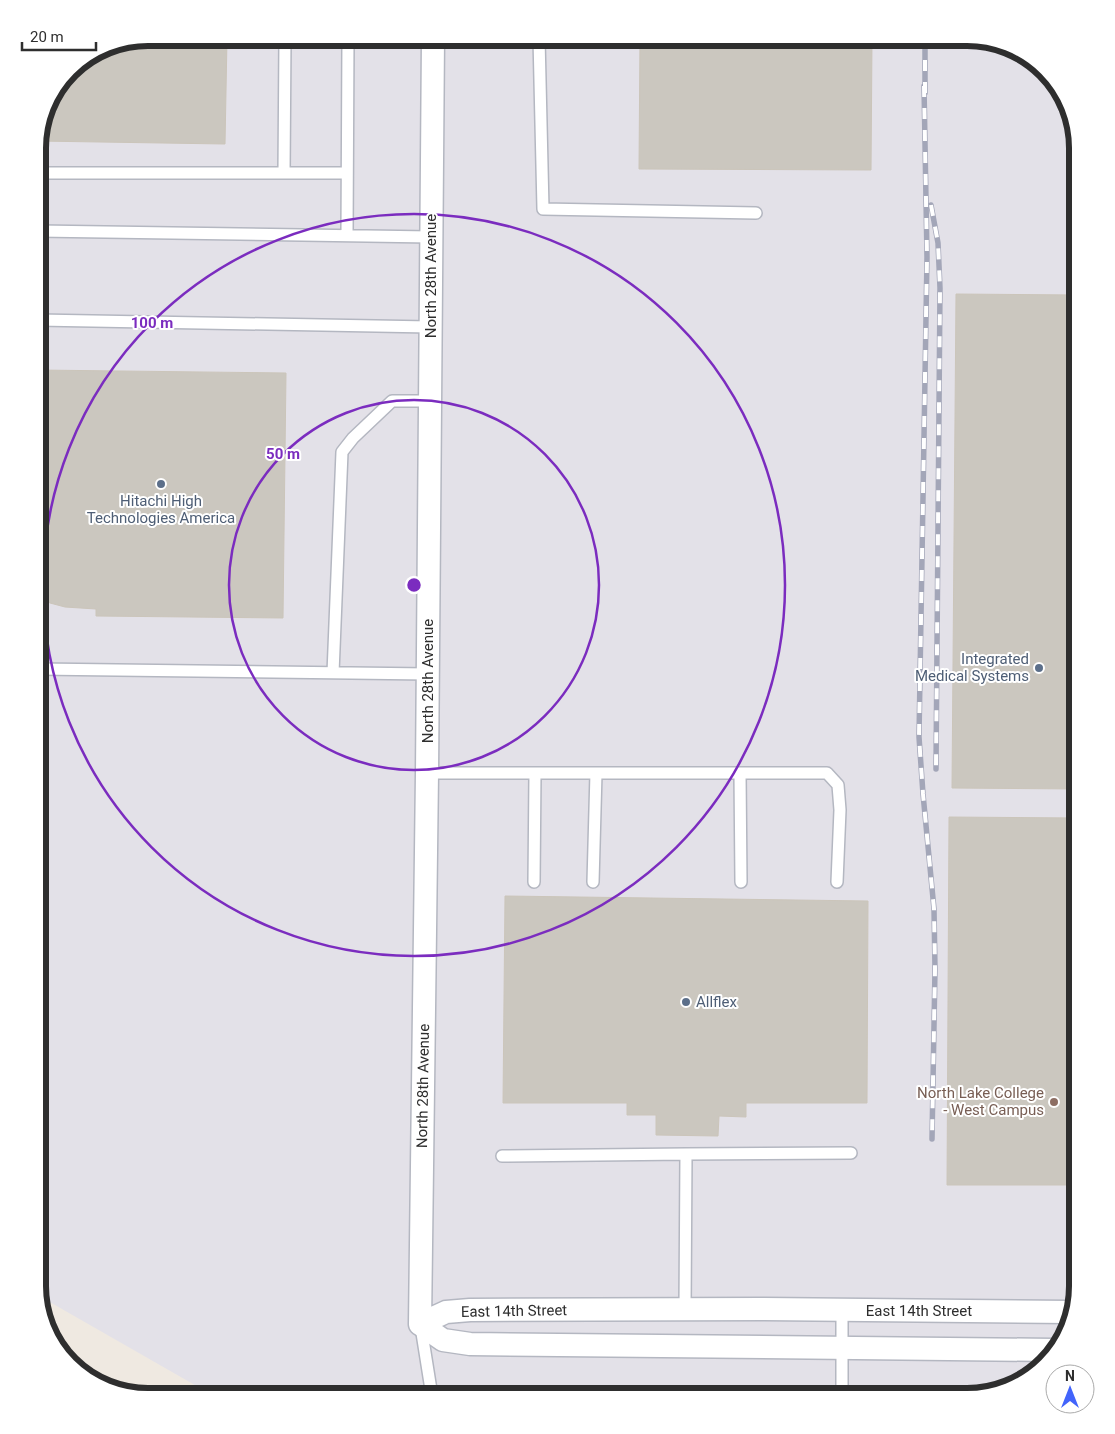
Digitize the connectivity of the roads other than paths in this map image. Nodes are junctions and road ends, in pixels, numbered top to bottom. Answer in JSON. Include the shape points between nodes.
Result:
{"nodes":[{"id":1,"x":285,"y":46,"type":"edge"},
{"id":2,"x":348,"y":46,"type":"edge"},
{"id":3,"x":433,"y":46,"type":"edge"},
{"id":4,"x":539,"y":46,"type":"edge"},
{"id":5,"x":46,"y":173,"type":"edge"},
{"id":6,"x":284,"y":173,"type":"junction"},
{"id":7,"x":347,"y":173,"type":"junction"},
{"id":8,"x":756,"y":213,"type":"dead end"},
{"id":9,"x":46,"y":230,"type":"edge"},
{"id":10,"x":347,"y":235,"type":"junction"},
{"id":11,"x":431,"y":236,"type":"junction"},
{"id":12,"x":46,"y":320,"type":"edge"},
{"id":13,"x":430,"y":327,"type":"junction"},
{"id":14,"x":430,"y":401,"type":"junction"},
{"id":15,"x":46,"y":668,"type":"edge"},
{"id":16,"x":333,"y":673,"type":"junction"},
{"id":17,"x":428,"y":674,"type":"junction"},
{"id":18,"x":427,"y":774,"type":"junction"},
{"id":19,"x":535,"y":774,"type":"junction"},
{"id":20,"x":596,"y":774,"type":"junction"},
{"id":21,"x":740,"y":774,"type":"junction"},
{"id":22,"x":534,"y":882,"type":"dead end"},
{"id":23,"x":593,"y":882,"type":"dead end"},
{"id":24,"x":741,"y":882,"type":"dead end"},
{"id":25,"x":838,"y":882,"type":"dead end"},
{"id":26,"x":851,"y":1153,"type":"dead end"},
{"id":27,"x":686,"y":1154,"type":"junction"},
{"id":28,"x":502,"y":1156,"type":"dead end"},
{"id":29,"x":685,"y":1310,"type":"junction"},
{"id":30,"x":842,"y":1310,"type":"junction"},
{"id":31,"x":1065,"y":1312,"type":"edge"},
{"id":32,"x":420,"y":1324,"type":"junction"},
{"id":33,"x":843,"y":1348,"type":"junction"},
{"id":34,"x":1046,"y":1350,"type":"edge"},
{"id":35,"x":431,"y":1388,"type":"edge"},
{"id":36,"x":842,"y":1388,"type":"edge"}],
"edges":[{"from":1,"to":6,"type":"lane"},
{"from":2,"to":7,"type":"lane"},
{"from":3,"to":11,"type":"street","name":"North 28th Avenue"},
{"from":4,"to":8,"type":"lane","via":[[543,209]]},
{"from":5,"to":6,"type":"lane"},
{"from":6,"to":7,"type":"lane"},
{"from":7,"to":10,"type":"lane"},
{"from":9,"to":10,"type":"lane"},
{"from":10,"to":11,"type":"lane"},
{"from":11,"to":13,"type":"street","name":"North 28th Avenue"},
{"from":12,"to":13,"type":"lane"},
{"from":13,"to":14,"type":"street","name":"North 28th Avenue"},
{"from":14,"to":16,"type":"lane","via":[[392,401],[342,452]]},
{"from":14,"to":17,"type":"street","name":"North 28th Avenue"},
{"from":15,"to":16,"type":"lane"},
{"from":16,"to":17,"type":"lane"},
{"from":17,"to":18,"type":"street","name":"North 28th Avenue"},
{"from":18,"to":19,"type":"lane"},
{"from":18,"to":32,"type":"street","name":"North 28th Avenue"},
{"from":19,"to":20,"type":"lane"},
{"from":19,"to":22,"type":"lane"},
{"from":20,"to":21,"type":"lane"},
{"from":20,"to":23,"type":"lane"},
{"from":21,"to":24,"type":"lane"},
{"from":21,"to":25,"type":"lane","via":[[827,774],[838,785]]},
{"from":26,"to":27,"type":"lane"},
{"from":27,"to":28,"type":"lane"},
{"from":27,"to":29,"type":"lane"},
{"from":29,"to":30,"type":"street","name":"East 14th Street"},
{"from":29,"to":32,"type":"street","name":"East 14th Street","via":[[470,1310],[446,1312]]},
{"from":30,"to":31,"type":"street","name":"East 14th Street"},
{"from":30,"to":33,"type":"lane"},
{"from":32,"to":33,"type":"street","name":"East 14th Street","via":[[442,1340],[470,1344]]},
{"from":32,"to":35,"type":"lane"},
{"from":33,"to":34,"type":"street","name":"East 14th Street"},
{"from":33,"to":36,"type":"lane"}]}
